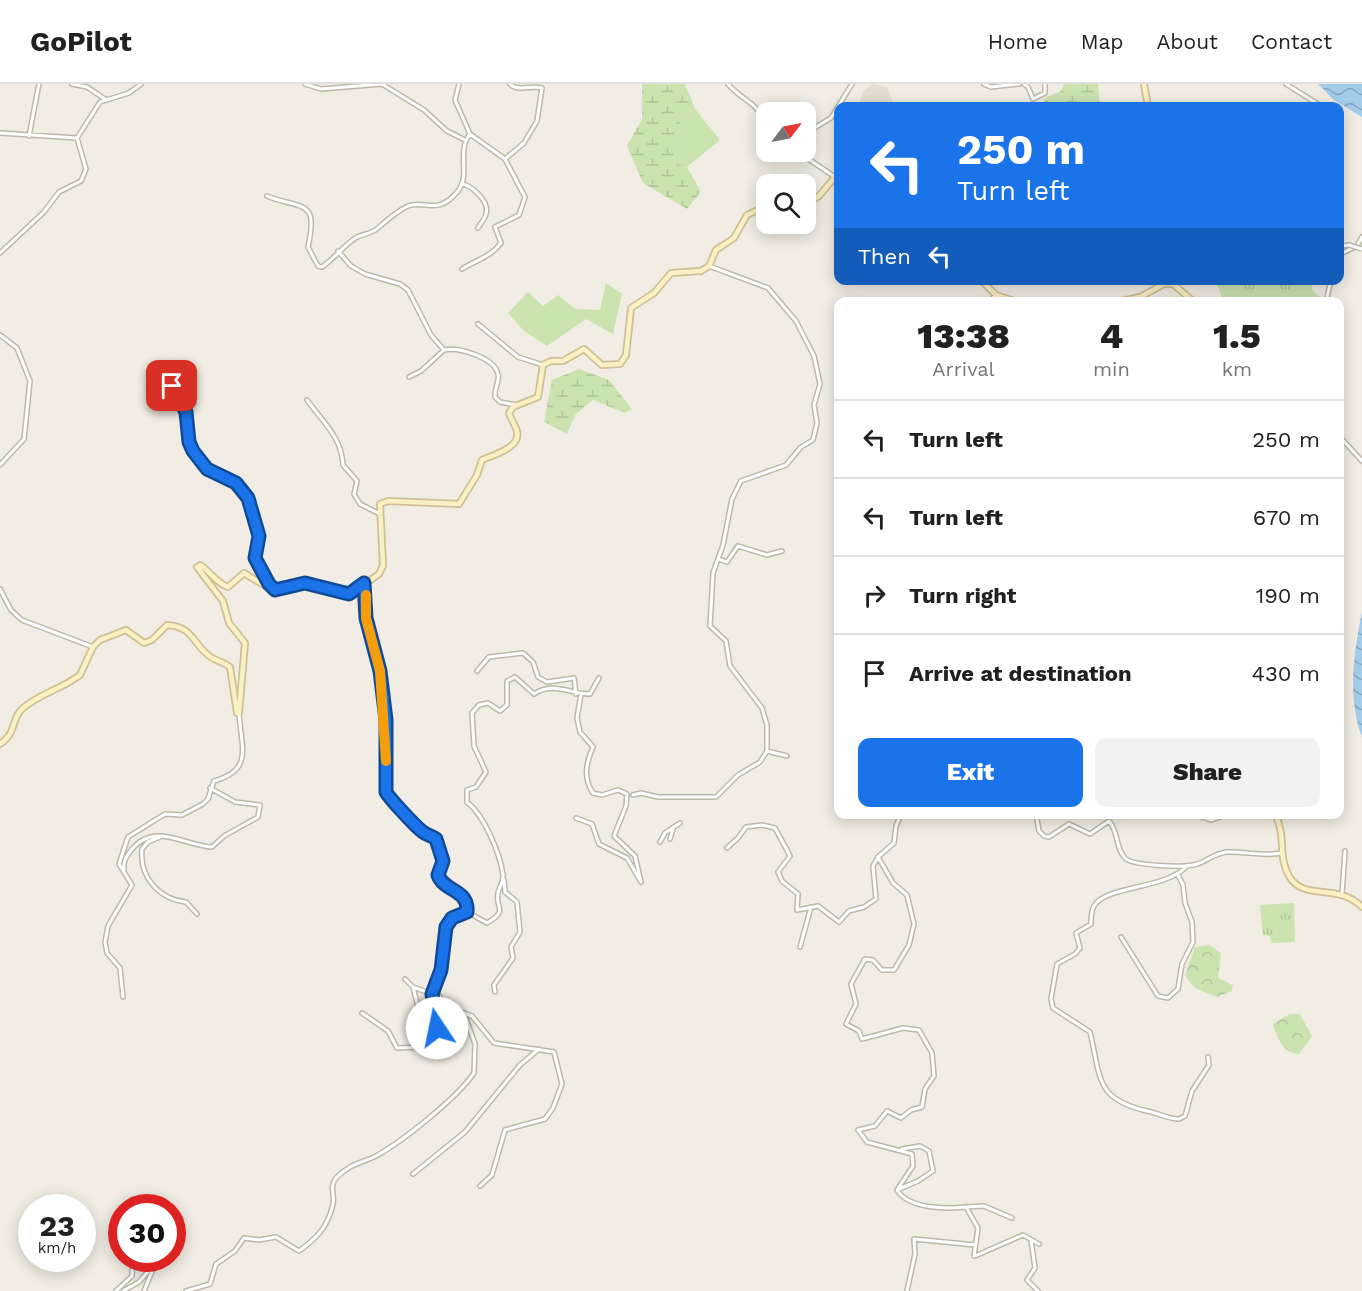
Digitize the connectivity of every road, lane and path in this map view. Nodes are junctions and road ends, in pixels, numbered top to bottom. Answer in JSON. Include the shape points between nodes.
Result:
{"nodes":[{"id":1,"x":39,"y":84,"type":"edge"},
{"id":2,"x":72,"y":84,"type":"edge"},
{"id":3,"x":141,"y":84,"type":"edge"},
{"id":4,"x":305,"y":84,"type":"edge"},
{"id":5,"x":382,"y":84,"type":"edge"},
{"id":6,"x":459,"y":84,"type":"edge"},
{"id":7,"x":510,"y":84,"type":"edge"},
{"id":8,"x":728,"y":84,"type":"edge"},
{"id":9,"x":852,"y":84,"type":"edge"},
{"id":10,"x":984,"y":84,"type":"edge"},
{"id":11,"x":1021,"y":84,"type":"edge"},
{"id":12,"x":1045,"y":84,"type":"edge"},
{"id":13,"x":1144,"y":84,"type":"edge"},
{"id":14,"x":1286,"y":84,"type":"edge"},
{"id":15,"x":106,"y":99,"type":"junction"},
{"id":16,"x":841,"y":102,"type":"edge"},
{"id":17,"x":1147,"y":102,"type":"edge"},
{"id":18,"x":1316,"y":102,"type":"edge"},
{"id":19,"x":756,"y":107,"type":"edge"},
{"id":20,"x":834,"y":113,"type":"edge"},
{"id":21,"x":816,"y":127,"type":"edge"},
{"id":22,"x":0,"y":133,"type":"edge"},
{"id":23,"x":470,"y":134,"type":"junction"},
{"id":24,"x":29,"y":136,"type":"junction"},
{"id":25,"x":77,"y":138,"type":"junction"},
{"id":26,"x":465,"y":140,"type":"junction"},
{"id":27,"x":504,"y":159,"type":"junction"},
{"id":28,"x":813,"y":162,"type":"edge"},
{"id":29,"x":834,"y":176,"type":"edge"},
{"id":30,"x":834,"y":181,"type":"edge"},
{"id":31,"x":463,"y":184,"type":"junction"},
{"id":32,"x":267,"y":196,"type":"dead end"},
{"id":33,"x":816,"y":198,"type":"edge"},
{"id":34,"x":756,"y":211,"type":"edge"},
{"id":35,"x":478,"y":228,"type":"dead end"},
{"id":36,"x":1362,"y":237,"type":"edge"},
{"id":37,"x":1344,"y":246,"type":"edge"},
{"id":38,"x":1362,"y":249,"type":"edge"},
{"id":39,"x":338,"y":251,"type":"junction"},
{"id":40,"x":1344,"y":251,"type":"edge"},
{"id":41,"x":0,"y":253,"type":"edge"},
{"id":42,"x":709,"y":266,"type":"junction"},
{"id":43,"x":462,"y":269,"type":"dead end"},
{"id":44,"x":986,"y":285,"type":"edge"},
{"id":45,"x":1162,"y":285,"type":"edge"},
{"id":46,"x":1177,"y":285,"type":"edge"},
{"id":47,"x":996,"y":294,"type":"junction"},
{"id":48,"x":993,"y":297,"type":"edge"},
{"id":49,"x":1004,"y":297,"type":"edge"},
{"id":50,"x":1140,"y":297,"type":"edge"},
{"id":51,"x":1189,"y":297,"type":"edge"},
{"id":52,"x":478,"y":324,"type":"dead end"},
{"id":53,"x":0,"y":335,"type":"edge"},
{"id":54,"x":444,"y":350,"type":"junction"},
{"id":55,"x":543,"y":364,"type":"junction"},
{"id":56,"x":409,"y":377,"type":"dead end"},
{"id":57,"x":172,"y":386,"type":"dead end"},
{"id":58,"x":307,"y":400,"type":"dead end"},
{"id":59,"x":517,"y":405,"type":"junction"},
{"id":60,"x":1344,"y":441,"type":"edge"},
{"id":61,"x":1362,"y":461,"type":"edge"},
{"id":62,"x":0,"y":465,"type":"edge"},
{"id":63,"x":378,"y":513,"type":"junction"},
{"id":64,"x":782,"y":551,"type":"dead end"},
{"id":65,"x":718,"y":559,"type":"junction"},
{"id":66,"x":364,"y":583,"type":"junction"},
{"id":67,"x":0,"y":589,"type":"edge"},
{"id":68,"x":275,"y":590,"type":"junction"},
{"id":69,"x":93,"y":647,"type":"junction"},
{"id":70,"x":477,"y":671,"type":"dead end"},
{"id":71,"x":599,"y":678,"type":"dead end"},
{"id":72,"x":576,"y":694,"type":"junction"},
{"id":73,"x":581,"y":694,"type":"junction"},
{"id":74,"x":239,"y":713,"type":"junction"},
{"id":75,"x":0,"y":744,"type":"edge"},
{"id":76,"x":767,"y":751,"type":"junction"},
{"id":77,"x":787,"y":756,"type":"dead end"},
{"id":78,"x":210,"y":788,"type":"junction"},
{"id":79,"x":633,"y":795,"type":"dead end"},
{"id":80,"x":576,"y":818,"type":"dead end"},
{"id":81,"x":899,"y":819,"type":"edge"},
{"id":82,"x":1037,"y":819,"type":"edge"},
{"id":83,"x":1278,"y":819,"type":"edge"},
{"id":84,"x":680,"y":823,"type":"dead end"},
{"id":85,"x":672,"y":829,"type":"junction"},
{"id":86,"x":164,"y":836,"type":"junction"},
{"id":87,"x":670,"y":839,"type":"dead end"},
{"id":88,"x":660,"y":842,"type":"dead end"},
{"id":89,"x":727,"y":848,"type":"dead end"},
{"id":90,"x":1345,"y":851,"type":"dead end"},
{"id":91,"x":1281,"y":854,"type":"junction"},
{"id":92,"x":878,"y":857,"type":"junction"},
{"id":93,"x":1187,"y":866,"type":"junction"},
{"id":94,"x":124,"y":872,"type":"junction"},
{"id":95,"x":1178,"y":875,"type":"junction"},
{"id":96,"x":503,"y":879,"type":"junction"},
{"id":97,"x":1342,"y":894,"type":"junction"},
{"id":98,"x":1362,"y":907,"type":"edge"},
{"id":99,"x":811,"y":908,"type":"junction"},
{"id":100,"x":467,"y":912,"type":"junction"},
{"id":101,"x":196,"y":914,"type":"dead end"},
{"id":102,"x":1121,"y":937,"type":"dead end"},
{"id":103,"x":800,"y":947,"type":"dead end"},
{"id":104,"x":405,"y":980,"type":"dead end"},
{"id":105,"x":413,"y":987,"type":"junction"},
{"id":106,"x":434,"y":988,"type":"junction"},
{"id":107,"x":495,"y":992,"type":"dead end"},
{"id":108,"x":431,"y":994,"type":"junction"},
{"id":109,"x":123,"y":997,"type":"dead end"},
{"id":110,"x":418,"y":1007,"type":"dead end"},
{"id":111,"x":425,"y":1012,"type":"dead end"},
{"id":112,"x":362,"y":1013,"type":"dead end"},
{"id":113,"x":464,"y":1013,"type":"junction"},
{"id":114,"x":541,"y":1048,"type":"junction"},
{"id":115,"x":1208,"y":1057,"type":"dead end"},
{"id":116,"x":897,"y":1150,"type":"junction"},
{"id":117,"x":413,"y":1174,"type":"dead end"},
{"id":118,"x":480,"y":1186,"type":"dead end"},
{"id":119,"x":897,"y":1190,"type":"junction"},
{"id":120,"x":966,"y":1207,"type":"junction"},
{"id":121,"x":1012,"y":1218,"type":"dead end"},
{"id":122,"x":1031,"y":1240,"type":"junction"},
{"id":123,"x":1038,"y":1244,"type":"dead end"},
{"id":124,"x":975,"y":1245,"type":"junction"},
{"id":125,"x":132,"y":1272,"type":"edge"},
{"id":126,"x":116,"y":1291,"type":"edge"},
{"id":127,"x":123,"y":1291,"type":"edge"},
{"id":128,"x":144,"y":1291,"type":"edge"},
{"id":129,"x":186,"y":1291,"type":"edge"},
{"id":130,"x":907,"y":1291,"type":"edge"},
{"id":131,"x":1038,"y":1291,"type":"edge"}],
"edges":[{"from":1,"to":24,"type":"street"},
{"from":2,"to":15,"type":"street","via":[[87,87]]},
{"from":3,"to":15,"type":"street","via":[[129,93]]},
{"from":4,"to":5,"type":"street","via":[[321,89]]},
{"from":5,"to":26,"type":"street"},
{"from":6,"to":23,"type":"street","via":[[455,100]]},
{"from":7,"to":27,"type":"street","via":[[542,88],[537,121],[524,143]]},
{"from":8,"to":19,"type":"street"},
{"from":9,"to":16,"type":"street"},
{"from":10,"to":11,"type":"street"},
{"from":11,"to":12,"type":"street","via":[[1028,87],[1033,99],[1044,93]]},
{"from":13,"to":17,"type":"street"},
{"from":14,"to":18,"type":"street"},
{"from":15,"to":25,"type":"street","via":[[95,106]]},
{"from":20,"to":21,"type":"street"},
{"from":22,"to":24,"type":"street"},
{"from":23,"to":26,"type":"street"},
{"from":23,"to":27,"type":"street"},
{"from":24,"to":25,"type":"street"},
{"from":25,"to":41,"type":"street","via":[[86,169],[81,181],[59,192],[44,212]]},
{"from":26,"to":31,"type":"street"},
{"from":27,"to":43,"type":"street","via":[[525,203],[519,215],[495,227],[499,246]]},
{"from":28,"to":29,"type":"street"},
{"from":30,"to":33,"type":"street"},
{"from":31,"to":35,"type":"street","via":[[474,189],[486,209]]},
{"from":31,"to":39,"type":"street","via":[[446,202],[429,207],[408,206]]},
{"from":32,"to":39,"type":"street","via":[[303,206],[309,212],[312,229],[308,248],[318,266],[324,266]]},
{"from":34,"to":42,"type":"street","via":[[747,215],[734,238],[716,250]]},
{"from":36,"to":40,"type":"street","via":[[1357,246]]},
{"from":37,"to":38,"type":"street","bridge":true},
{"from":39,"to":54,"type":"street","via":[[365,274],[408,290],[431,335]]},
{"from":42,"to":55,"type":"street","via":[[701,271],[671,273],[654,293],[631,308],[626,355],[620,364],[602,365],[584,349],[563,361]]},
{"from":42,"to":65,"type":"street","via":[[768,288],[796,321],[814,356],[820,384],[814,405],[817,418],[813,440],[801,447],[786,465],[741,481],[732,499]]},
{"from":44,"to":47,"type":"street"},
{"from":45,"to":50,"type":"street"},
{"from":46,"to":51,"type":"street"},
{"from":47,"to":48,"type":"street"},
{"from":47,"to":49,"type":"street"},
{"from":52,"to":55,"type":"street","via":[[518,357]]},
{"from":53,"to":62,"type":"street","via":[[17,348],[30,381],[24,439]]},
{"from":54,"to":56,"type":"street"},
{"from":54,"to":59,"type":"street","via":[[467,350],[493,366],[499,376],[495,397]]},
{"from":55,"to":59,"type":"street","via":[[538,396]]},
{"from":57,"to":68,"type":"street","via":[[186,412],[193,451],[207,469],[236,483],[248,498],[259,536],[255,558]]},
{"from":58,"to":63,"type":"street","via":[[339,440],[343,465],[357,481],[354,494],[360,504]]},
{"from":59,"to":63,"type":"street","via":[[509,413],[517,431],[515,442],[507,450],[482,460],[459,504],[388,501],[380,504]]},
{"from":60,"to":61,"type":"street"},
{"from":63,"to":66,"type":"street","via":[[383,566],[380,574]]},
{"from":64,"to":65,"type":"street","via":[[767,555],[738,546],[728,562]]},
{"from":65,"to":76,"type":"street","via":[[713,573],[710,626],[726,641],[730,666],[762,708]]},
{"from":66,"to":68,"type":"street","via":[[349,594],[305,583]]},
{"from":66,"to":100,"type":"street","via":[[366,618],[380,671],[386,720],[386,792],[419,830],[436,839],[443,861],[440,880],[463,895]]},
{"from":67,"to":69,"type":"street","via":[[11,610],[22,620]]},
{"from":68,"to":74,"type":"street","via":[[244,573],[224,586],[204,567],[197,567],[223,601],[229,623],[245,643]]},
{"from":69,"to":74,"type":"street","via":[[122,630],[144,643],[167,625],[177,626],[192,634],[210,657],[230,667]]},
{"from":69,"to":75,"type":"street","via":[[80,675],[24,707],[9,738]]},
{"from":70,"to":72,"type":"street","via":[[489,657],[523,653],[533,662],[538,677],[547,682],[574,678]]},
{"from":71,"to":73,"type":"street","via":[[590,694]]},
{"from":72,"to":73,"type":"street"},
{"from":72,"to":96,"type":"street","via":[[563,688],[542,689],[534,694],[515,677],[507,681],[507,705],[500,711],[488,703],[479,705],[472,713],[474,746],[486,771],[476,787],[466,790],[467,802],[479,811],[491,833]]},
{"from":73,"to":80,"type":"street","via":[[577,718],[580,732],[593,747],[586,768],[587,783],[594,794],[618,790],[627,794],[614,836],[635,856],[641,882],[627,858],[599,844],[592,824]]},
{"from":74,"to":78,"type":"street","via":[[243,759],[231,776],[214,782]]},
{"from":76,"to":77,"type":"street"},
{"from":76,"to":79,"type":"street","via":[[760,762],[738,775],[716,797]]},
{"from":78,"to":86,"type":"street","via":[[234,802],[260,805],[258,817],[212,847]]},
{"from":78,"to":94,"type":"street","via":[[203,804],[182,815],[165,814],[128,837],[119,864]]},
{"from":81,"to":92,"type":"street","via":[[894,843]]},
{"from":82,"to":93,"type":"street","via":[[1039,831],[1049,837],[1068,824],[1090,834],[1109,821],[1126,860],[1142,865]]},
{"from":83,"to":91,"type":"street","via":[[1283,829]]},
{"from":84,"to":85,"type":"street"},
{"from":85,"to":87,"type":"street"},
{"from":85,"to":88,"type":"street"},
{"from":86,"to":94,"type":"street","via":[[153,835],[139,841],[125,859]]},
{"from":86,"to":101,"type":"street","via":[[142,849],[145,876],[161,892],[186,902]]},
{"from":89,"to":99,"type":"street","via":[[746,827],[775,828],[790,856],[778,872],[782,881],[798,894],[797,910]]},
{"from":90,"to":97,"type":"street"},
{"from":91,"to":93,"type":"street","via":[[1226,852]]},
{"from":91,"to":97,"type":"street","via":[[1287,874],[1299,888]]},
{"from":92,"to":99,"type":"street","via":[[873,866],[877,893],[872,903],[849,911],[839,922],[818,906]]},
{"from":92,"to":116,"type":"street","via":[[893,883],[907,895],[913,934],[894,970],[882,970],[873,960],[865,959],[853,976],[856,1004],[846,1024],[860,1031],[862,1039],[890,1030],[915,1029],[927,1040],[934,1076],[925,1089],[922,1107],[901,1118],[887,1111],[875,1126],[858,1130],[867,1142]]},
{"from":93,"to":95,"type":"street"},
{"from":94,"to":109,"type":"street","via":[[131,880],[131,889],[108,926],[105,942],[107,953],[120,968]]},
{"from":95,"to":102,"type":"street","via":[[1184,885],[1193,942],[1182,964],[1178,989],[1168,998],[1158,996]]},
{"from":95,"to":115,"type":"street","via":[[1118,891],[1098,902],[1090,924],[1076,933],[1080,948],[1057,964],[1051,999],[1057,1012],[1090,1032],[1101,1082],[1107,1094],[1126,1106],[1179,1119],[1185,1116],[1192,1091],[1209,1065]]},
{"from":96,"to":100,"type":"street","via":[[498,893],[501,909],[496,918],[487,923]]},
{"from":96,"to":107,"type":"street","via":[[505,891],[517,902],[520,932],[511,947],[513,958],[494,985]]},
{"from":97,"to":98,"type":"street"},
{"from":99,"to":103,"type":"street"},
{"from":100,"to":106,"type":"street","via":[[452,918],[446,927],[441,970]]},
{"from":104,"to":105,"type":"street"},
{"from":105,"to":108,"type":"street"},
{"from":105,"to":110,"type":"street"},
{"from":106,"to":108,"type":"street"},
{"from":106,"to":113,"type":"street","via":[[447,1008]]},
{"from":108,"to":111,"type":"street"},
{"from":108,"to":112,"type":"street","via":[[440,1035],[425,1047],[397,1048],[388,1031]]},
{"from":113,"to":114,"type":"street","via":[[472,1016],[494,1043]]},
{"from":113,"to":129,"type":"street","via":[[475,1044],[474,1073],[446,1104],[336,1179],[331,1186],[333,1202],[320,1236],[299,1251],[276,1237],[244,1238],[235,1251],[218,1262],[210,1284]]},
{"from":114,"to":117,"type":"street","via":[[520,1065],[465,1132]]},
{"from":114,"to":118,"type":"street","via":[[556,1055],[562,1083],[553,1108],[545,1119],[505,1131],[492,1175]]},
{"from":116,"to":119,"type":"street","via":[[909,1152],[914,1158]]},
{"from":116,"to":119,"type":"street","via":[[920,1146],[929,1151],[933,1171]]},
{"from":119,"to":120,"type":"street","via":[[905,1200],[938,1207]]},
{"from":120,"to":121,"type":"street","via":[[984,1206]]},
{"from":120,"to":124,"type":"street","via":[[978,1228]]},
{"from":122,"to":123,"type":"street"},
{"from":122,"to":124,"type":"street","via":[[1023,1235],[974,1256]]},
{"from":122,"to":131,"type":"street","via":[[1035,1268],[1027,1280]]},
{"from":124,"to":130,"type":"street","via":[[914,1239]]},
{"from":125,"to":126,"type":"street"},
{"from":127,"to":128,"type":"street","via":[[139,1282],[156,1262]]}]}
